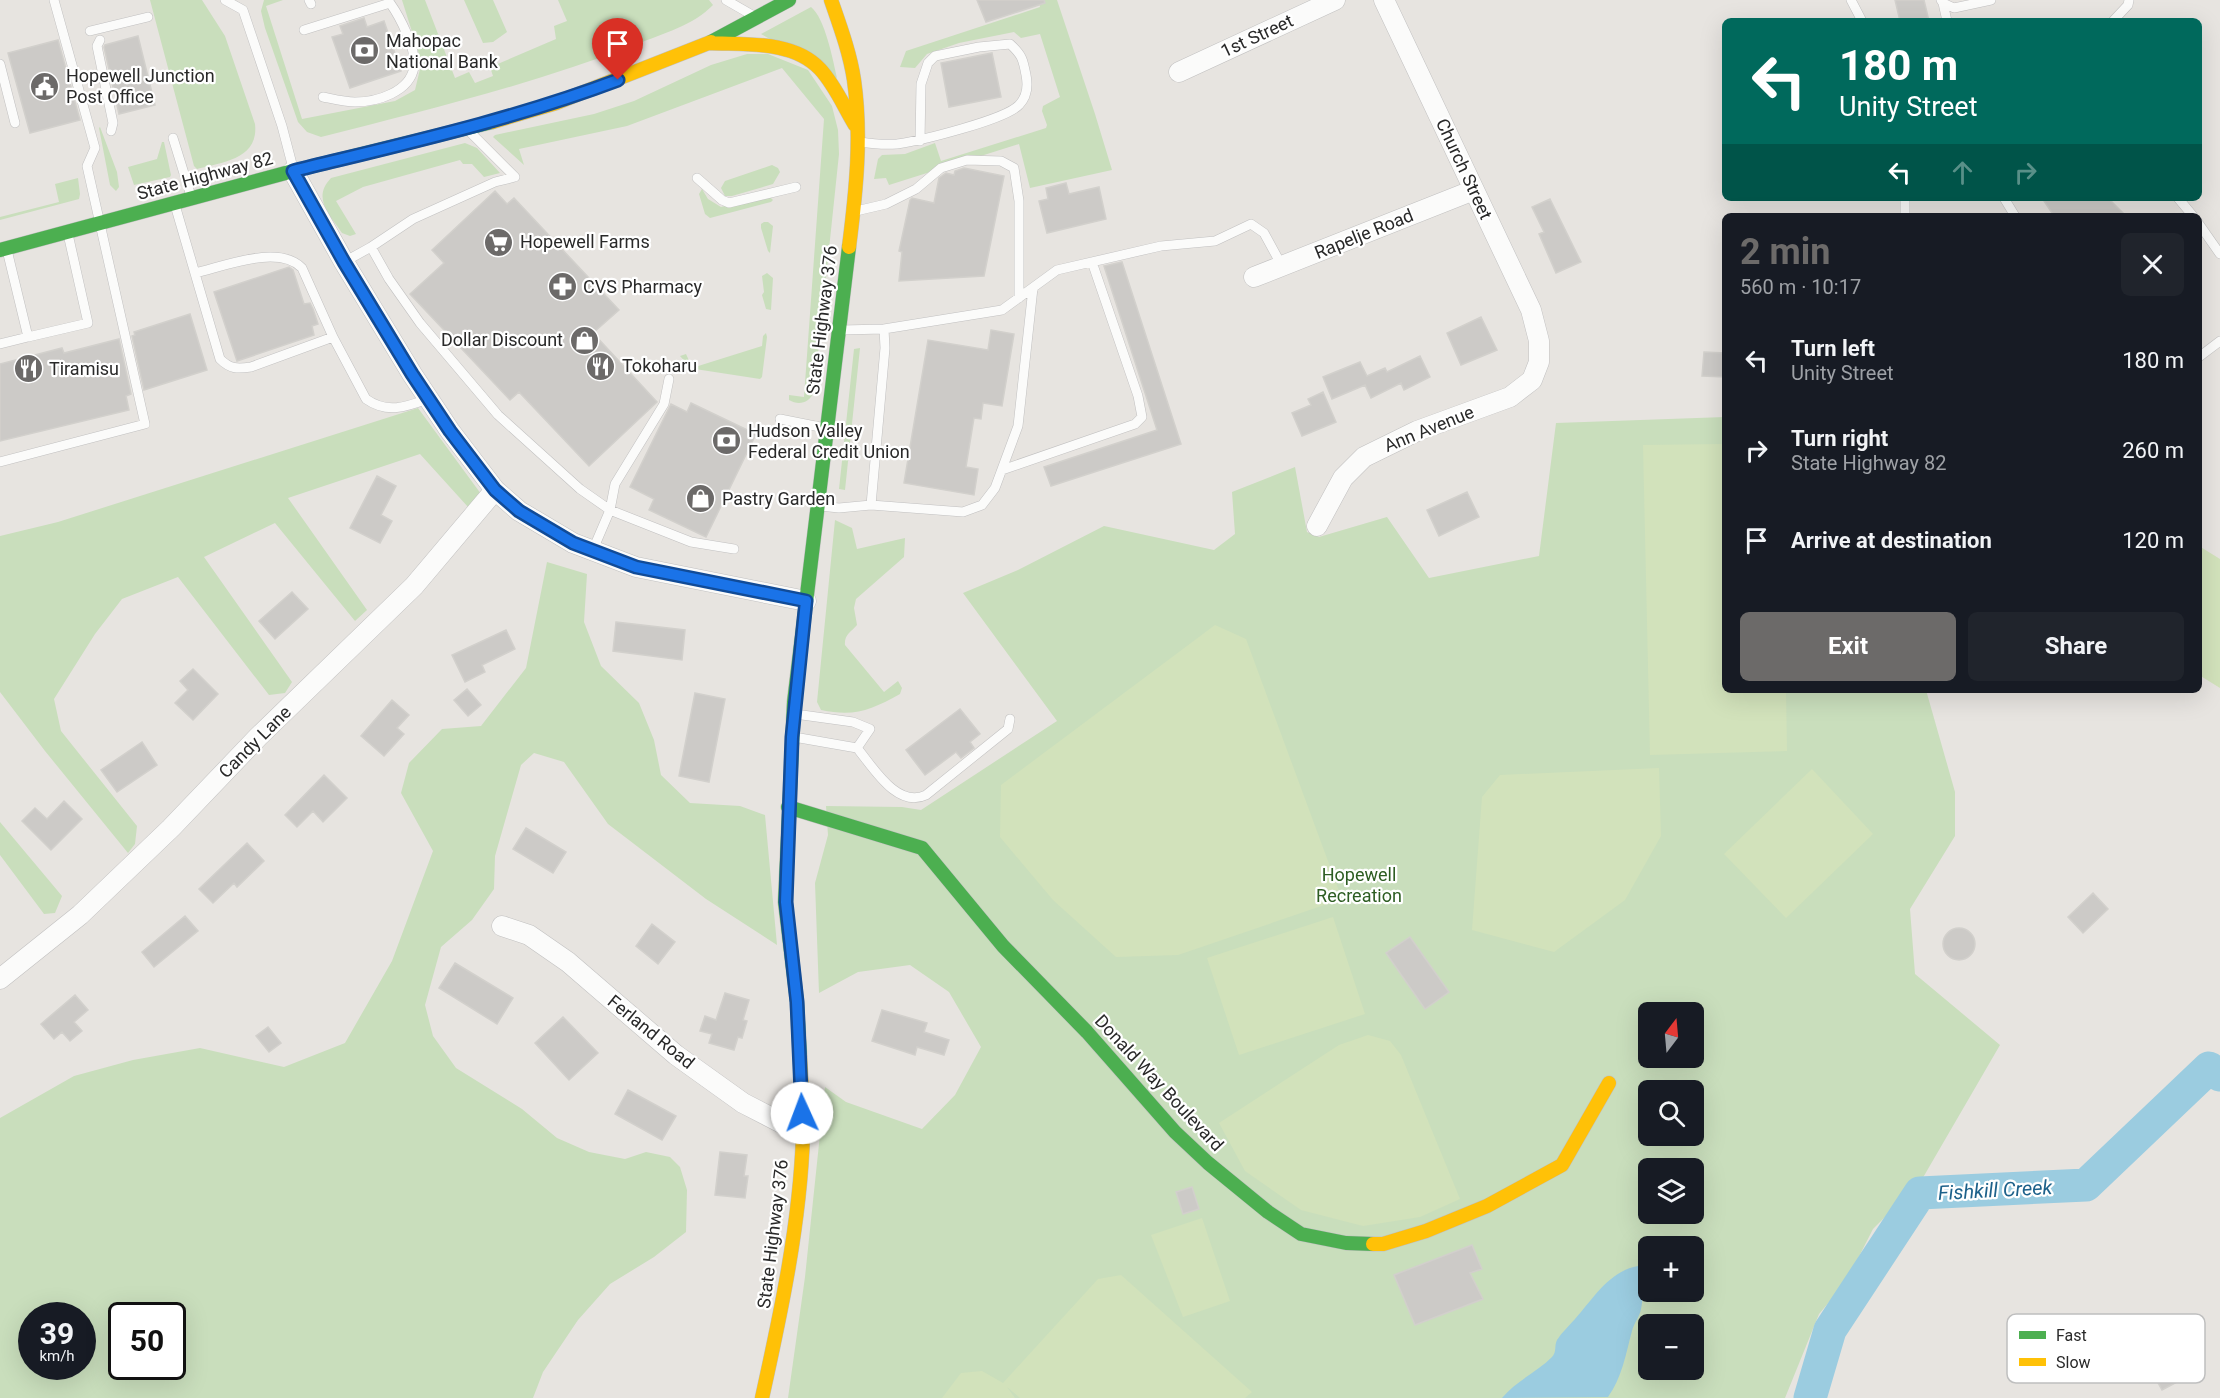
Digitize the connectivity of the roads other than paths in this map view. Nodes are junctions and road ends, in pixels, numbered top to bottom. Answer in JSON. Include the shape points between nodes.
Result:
{"nodes":[{"id":1,"x":54,"y":0,"type":"edge"},
{"id":2,"x":225,"y":0,"type":"edge"},
{"id":3,"x":249,"y":0,"type":"edge"},
{"id":4,"x":726,"y":0,"type":"edge"},
{"id":5,"x":789,"y":0,"type":"edge"},
{"id":6,"x":831,"y":0,"type":"edge"},
{"id":7,"x":1335,"y":0,"type":"edge"},
{"id":8,"x":1384,"y":0,"type":"edge"},
{"id":9,"x":1851,"y":0,"type":"edge"},
{"id":10,"x":1991,"y":0,"type":"edge"},
{"id":11,"x":2129,"y":0,"type":"edge"},
{"id":12,"x":389,"y":2,"type":"edge"},
{"id":13,"x":1942,"y":2,"type":"edge"},
{"id":14,"x":243,"y":10,"type":"junction"},
{"id":15,"x":148,"y":17,"type":"dead end"},
{"id":16,"x":756,"y":18,"type":"junction"},
{"id":17,"x":1860,"y":18,"type":"edge"},
{"id":18,"x":1946,"y":18,"type":"edge"},
{"id":19,"x":2116,"y":18,"type":"edge"},
{"id":20,"x":304,"y":30,"type":"dead end"},
{"id":21,"x":90,"y":31,"type":"dead end"},
{"id":22,"x":100,"y":40,"type":"dead end"},
{"id":23,"x":708,"y":43,"type":"junction"},
{"id":24,"x":0,"y":64,"type":"edge"},
{"id":25,"x":1179,"y":72,"type":"dead end"},
{"id":26,"x":2,"y":78,"type":"edge"},
{"id":27,"x":323,"y":97,"type":"dead end"},
{"id":28,"x":15,"y":123,"type":"dead end"},
{"id":29,"x":466,"y":129,"type":"junction"},
{"id":30,"x":111,"y":131,"type":"dead end"},
{"id":31,"x":858,"y":137,"type":"junction"},
{"id":32,"x":173,"y":138,"type":"dead end"},
{"id":33,"x":920,"y":141,"type":"junction"},
{"id":34,"x":293,"y":171,"type":"junction"},
{"id":35,"x":697,"y":178,"type":"dead end"},
{"id":36,"x":796,"y":188,"type":"dead end"},
{"id":37,"x":1474,"y":190,"type":"junction"},
{"id":38,"x":191,"y":199,"type":"junction"},
{"id":39,"x":2180,"y":201,"type":"edge"},
{"id":40,"x":175,"y":203,"type":"junction"},
{"id":41,"x":853,"y":212,"type":"junction"},
{"id":42,"x":2190,"y":213,"type":"edge"},
{"id":43,"x":100,"y":223,"type":"junction"},
{"id":44,"x":2202,"y":228,"type":"edge"},
{"id":45,"x":68,"y":231,"type":"junction"},
{"id":46,"x":371,"y":248,"type":"junction"},
{"id":47,"x":3,"y":249,"type":"edge"},
{"id":48,"x":2220,"y":254,"type":"edge"},
{"id":49,"x":344,"y":262,"type":"junction"},
{"id":50,"x":1092,"y":262,"type":"junction"},
{"id":51,"x":1282,"y":266,"type":"junction"},
{"id":52,"x":195,"y":273,"type":"junction"},
{"id":53,"x":1254,"y":277,"type":"dead end"},
{"id":54,"x":1033,"y":288,"type":"junction"},
{"id":55,"x":1019,"y":298,"type":"junction"},
{"id":56,"x":839,"y":329,"type":"junction"},
{"id":57,"x":884,"y":329,"type":"junction"},
{"id":58,"x":333,"y":336,"type":"junction"},
{"id":59,"x":28,"y":337,"type":"junction"},
{"id":60,"x":1539,"y":341,"type":"joint"},
{"id":61,"x":2220,"y":341,"type":"edge"},
{"id":62,"x":0,"y":344,"type":"edge"},
{"id":63,"x":2202,"y":355,"type":"edge"},
{"id":64,"x":669,"y":379,"type":"dead end"},
{"id":65,"x":428,"y":399,"type":"junction"},
{"id":66,"x":780,"y":419,"type":"dead end"},
{"id":67,"x":827,"y":428,"type":"junction"},
{"id":68,"x":0,"y":462,"type":"edge"},
{"id":69,"x":1002,"y":470,"type":"junction"},
{"id":70,"x":495,"y":490,"type":"junction"},
{"id":71,"x":871,"y":505,"type":"junction"},
{"id":72,"x":818,"y":506,"type":"junction"},
{"id":73,"x":610,"y":510,"type":"junction"},
{"id":74,"x":1317,"y":525,"type":"dead end"},
{"id":75,"x":734,"y":549,"type":"dead end"},
{"id":76,"x":592,"y":552,"type":"junction"},
{"id":77,"x":806,"y":601,"type":"junction"},
{"id":78,"x":794,"y":714,"type":"junction"},
{"id":79,"x":1010,"y":719,"type":"dead end"},
{"id":80,"x":792,"y":737,"type":"junction"},
{"id":81,"x":857,"y":748,"type":"junction"},
{"id":82,"x":788,"y":807,"type":"junction"},
{"id":83,"x":502,"y":926,"type":"dead end"},
{"id":84,"x":0,"y":979,"type":"edge"},
{"id":85,"x":1609,"y":1083,"type":"dead end"},
{"id":86,"x":803,"y":1134,"type":"junction"},
{"id":87,"x":762,"y":1398,"type":"edge"}],
"edges":[{"from":1,"to":43,"type":"lane","via":[[95,148],[87,166]]},
{"from":2,"to":14,"type":"lane"},
{"from":3,"to":14,"type":"lane"},
{"from":4,"to":16,"type":"lane"},
{"from":5,"to":16,"type":"main road","name":"State Highway 82"},
{"from":6,"to":31,"type":"main road","name":"State Highway 376","via":[[854,80]]},
{"from":7,"to":25,"type":"street","name":"1st Street"},
{"from":8,"to":37,"type":"street","name":"Church Street"},
{"from":9,"to":17,"type":"lane"},
{"from":10,"to":13,"type":"lane","via":[[1954,8]]},
{"from":11,"to":19,"type":"lane"},
{"from":12,"to":20,"type":"lane"},
{"from":12,"to":27,"type":"lane","via":[[413,50],[412,78],[395,92],[377,99],[354,102]]},
{"from":13,"to":18,"type":"lane"},
{"from":14,"to":34,"type":"lane"},
{"from":15,"to":21,"type":"lane"},
{"from":16,"to":23,"type":"main road","name":"State Highway 82"},
{"from":22,"to":30,"type":"lane","via":[[97,46],[113,123]]},
{"from":23,"to":29,"type":"main road","name":"State Highway 82","via":[[556,103]]},
{"from":23,"to":31,"type":"main road","via":[[789,49],[802,56],[819,68]]},
{"from":24,"to":26,"type":"lane"},
{"from":26,"to":28,"type":"lane"},
{"from":29,"to":34,"type":"main road","name":"State Highway 82"},
{"from":29,"to":46,"type":"lane","via":[[515,177],[413,219]]},
{"from":31,"to":33,"type":"lane","via":[[883,144]]},
{"from":31,"to":41,"type":"main road","name":"State Highway 376"},
{"from":32,"to":38,"type":"lane"},
{"from":33,"to":33,"type":"lane","via":[[1005,114],[1018,106],[1026,94],[1022,55],[1010,44],[935,56],[928,63],[921,84]]},
{"from":34,"to":38,"type":"main road","name":"State Highway 82"},
{"from":34,"to":49,"type":"street"},
{"from":35,"to":36,"type":"lane","via":[[729,203]]},
{"from":37,"to":51,"type":"street","name":"Rapelje Road"},
{"from":37,"to":60,"type":"street","name":"Church Street","via":[[1531,310]]},
{"from":38,"to":40,"type":"main road","name":"State Highway 82"},
{"from":39,"to":42,"type":"lane"},
{"from":40,"to":43,"type":"main road","name":"State Highway 82"},
{"from":40,"to":52,"type":"lane"},
{"from":41,"to":55,"type":"lane","via":[[886,204],[916,189],[941,168],[967,160],[1001,161],[1014,168],[1019,201]]},
{"from":41,"to":56,"type":"main road","name":"State Highway 376"},
{"from":43,"to":45,"type":"main road","name":"State Highway 82"},
{"from":43,"to":68,"type":"lane","via":[[145,424]]},
{"from":44,"to":48,"type":"lane"},
{"from":45,"to":47,"type":"main road","name":"State Highway 82"},
{"from":45,"to":59,"type":"lane","via":[[88,323]]},
{"from":46,"to":49,"type":"lane"},
{"from":46,"to":73,"type":"lane","via":[[420,323],[498,414],[580,489]]},
{"from":47,"to":59,"type":"lane"},
{"from":49,"to":65,"type":"street"},
{"from":50,"to":51,"type":"lane","via":[[1161,246],[1215,240],[1251,224],[1264,232]]},
{"from":50,"to":54,"type":"lane","via":[[1057,270]]},
{"from":50,"to":69,"type":"lane","via":[[1142,417],[1135,424]]},
{"from":51,"to":53,"type":"street","name":"Rapelje Road"},
{"from":52,"to":58,"type":"lane","via":[[270,255],[295,260]]},
{"from":52,"to":58,"type":"lane","via":[[220,359],[228,367],[251,367]]},
{"from":54,"to":55,"type":"lane"},
{"from":54,"to":69,"type":"lane","via":[[1018,426]]},
{"from":55,"to":57,"type":"lane","via":[[1002,310]]},
{"from":56,"to":57,"type":"lane"},
{"from":56,"to":67,"type":"main road","name":"State Highway 376"},
{"from":57,"to":71,"type":"lane"},
{"from":58,"to":65,"type":"lane","via":[[366,399],[375,406],[401,408]]},
{"from":59,"to":62,"type":"lane"},
{"from":60,"to":74,"type":"street","name":"Ann Avenue","via":[[1539,362],[1532,380],[1510,397],[1417,430],[1364,457],[1343,478]]},
{"from":61,"to":63,"type":"lane"},
{"from":64,"to":73,"type":"lane","via":[[664,404],[615,484]]},
{"from":65,"to":70,"type":"street"},
{"from":66,"to":67,"type":"lane"},
{"from":67,"to":72,"type":"main road","name":"State Highway 376"},
{"from":69,"to":71,"type":"lane","via":[[995,488],[982,505],[972,510]]},
{"from":70,"to":76,"type":"street","via":[[519,511]]},
{"from":70,"to":84,"type":"street","name":"Candy Lane","via":[[414,586],[258,737],[171,828],[80,915]]},
{"from":71,"to":72,"type":"lane"},
{"from":72,"to":77,"type":"main road","name":"State Highway 376"},
{"from":73,"to":75,"type":"lane","via":[[691,542]]},
{"from":73,"to":76,"type":"lane"},
{"from":76,"to":77,"type":"street","via":[[636,567]]},
{"from":77,"to":78,"type":"main road","name":"State Highway 376"},
{"from":78,"to":80,"type":"main road","name":"State Highway 376"},
{"from":78,"to":81,"type":"lane","via":[[853,722],[870,729]]},
{"from":79,"to":81,"type":"lane","via":[[1008,729],[919,798],[904,797],[892,789]]},
{"from":80,"to":81,"type":"lane"},
{"from":80,"to":82,"type":"main road","name":"State Highway 376"},
{"from":82,"to":85,"type":"main road","name":"Donald Way Boulevard","via":[[922,848],[1003,946],[1088,1032],[1175,1132],[1268,1212],[1301,1234],[1346,1243],[1383,1244],[1486,1206],[1562,1165]]},
{"from":82,"to":86,"type":"main road","name":"State Highway 376","via":[[786,902],[797,1002]]},
{"from":83,"to":86,"type":"street","name":"Ferland Road","via":[[529,935],[568,962],[676,1055],[743,1102]]},
{"from":86,"to":87,"type":"main road","name":"State Highway 376","via":[[782,1307]]}]}
